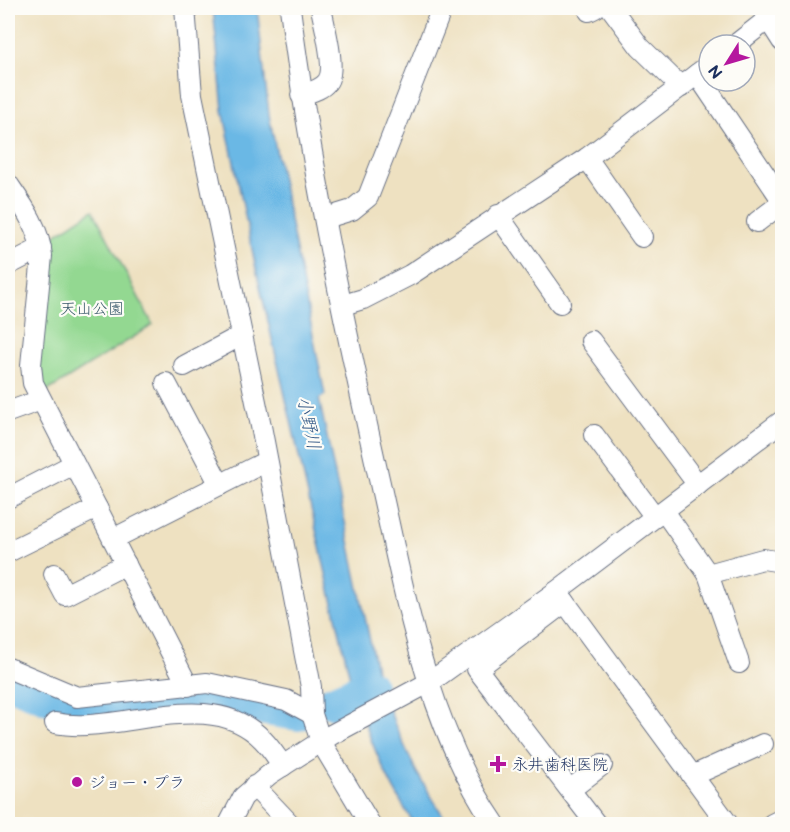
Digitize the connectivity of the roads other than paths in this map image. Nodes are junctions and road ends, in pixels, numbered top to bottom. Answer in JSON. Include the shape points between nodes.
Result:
{"nodes":[{"id":1,"x":185,"y":8,"type":"edge"},
{"id":2,"x":290,"y":8,"type":"edge"},
{"id":3,"x":321,"y":8,"type":"edge"},
{"id":4,"x":442,"y":8,"type":"edge"},
{"id":5,"x":611,"y":8,"type":"edge"},
{"id":6,"x":775,"y":13,"type":"edge"},
{"id":7,"x":750,"y":33,"type":"edge"},
{"id":8,"x":783,"y":41,"type":"edge"},
{"id":9,"x":697,"y":75,"type":"edge"},
{"id":10,"x":681,"y":87,"type":"junction"},
{"id":11,"x":717,"y":93,"type":"edge"},
{"id":12,"x":302,"y":95,"type":"junction"},
{"id":13,"x":587,"y":158,"type":"junction"},
{"id":14,"x":8,"y":184,"type":"edge"},
{"id":15,"x":783,"y":202,"type":"edge"},
{"id":16,"x":498,"y":215,"type":"junction"},
{"id":17,"x":326,"y":218,"type":"junction"},
{"id":18,"x":757,"y":222,"type":"dead end"},
{"id":19,"x":642,"y":237,"type":"dead end"},
{"id":20,"x":41,"y":248,"type":"junction"},
{"id":21,"x":8,"y":265,"type":"edge"},
{"id":22,"x":560,"y":303,"type":"dead end"},
{"id":23,"x":343,"y":305,"type":"junction"},
{"id":24,"x":242,"y":335,"type":"junction"},
{"id":25,"x":591,"y":341,"type":"dead end"},
{"id":26,"x":184,"y":366,"type":"dead end"},
{"id":27,"x":166,"y":383,"type":"dead end"},
{"id":28,"x":41,"y":400,"type":"junction"},
{"id":29,"x":8,"y":412,"type":"edge"},
{"id":30,"x":783,"y":421,"type":"edge"},
{"id":31,"x":594,"y":435,"type":"dead end"},
{"id":32,"x":267,"y":461,"type":"junction"},
{"id":33,"x":74,"y":464,"type":"junction"},
{"id":34,"x":220,"y":485,"type":"junction"},
{"id":35,"x":698,"y":485,"type":"junction"},
{"id":36,"x":8,"y":498,"type":"edge"},
{"id":37,"x":97,"y":508,"type":"junction"},
{"id":38,"x":660,"y":514,"type":"junction"},
{"id":39,"x":112,"y":539,"type":"junction"},
{"id":40,"x":8,"y":552,"type":"edge"},
{"id":41,"x":783,"y":562,"type":"edge"},
{"id":42,"x":126,"y":564,"type":"junction"},
{"id":43,"x":54,"y":574,"type":"dead end"},
{"id":44,"x":708,"y":574,"type":"junction"},
{"id":45,"x":561,"y":597,"type":"junction"},
{"id":46,"x":740,"y":663,"type":"dead end"},
{"id":47,"x":8,"y":668,"type":"edge"},
{"id":48,"x":188,"y":686,"type":"junction"},
{"id":49,"x":424,"y":686,"type":"junction"},
{"id":50,"x":312,"y":714,"type":"junction"},
{"id":51,"x":55,"y":723,"type":"dead end"},
{"id":52,"x":326,"y":738,"type":"junction"},
{"id":53,"x":763,"y":744,"type":"dead end"},
{"id":54,"x":602,"y":765,"type":"dead end"},
{"id":55,"x":283,"y":766,"type":"junction"},
{"id":56,"x":692,"y":776,"type":"junction"},
{"id":57,"x":254,"y":786,"type":"junction"},
{"id":58,"x":570,"y":789,"type":"junction"},
{"id":59,"x":783,"y":819,"type":"edge"},
{"id":60,"x":229,"y":825,"type":"edge"},
{"id":61,"x":290,"y":825,"type":"edge"},
{"id":62,"x":370,"y":825,"type":"edge"},
{"id":63,"x":495,"y":825,"type":"edge"},
{"id":64,"x":596,"y":825,"type":"edge"},
{"id":65,"x":728,"y":825,"type":"edge"},
{"id":66,"x":772,"y":825,"type":"edge"}],
"edges":[{"from":1,"to":24,"type":"street","via":[[192,95]]},
{"from":2,"to":12,"type":"street"},
{"from":3,"to":12,"type":"street","via":[[332,69],[328,81]]},
{"from":4,"to":17,"type":"street","via":[[368,196],[352,210]]},
{"from":5,"to":10,"type":"street","via":[[647,54]]},
{"from":6,"to":7,"type":"street"},
{"from":6,"to":8,"type":"street"},
{"from":9,"to":10,"type":"street"},
{"from":10,"to":13,"type":"street"},
{"from":11,"to":15,"type":"street"},
{"from":12,"to":17,"type":"street"},
{"from":13,"to":16,"type":"street"},
{"from":13,"to":19,"type":"street"},
{"from":14,"to":20,"type":"street","via":[[32,220]]},
{"from":15,"to":18,"type":"street"},
{"from":16,"to":22,"type":"street"},
{"from":16,"to":23,"type":"street","via":[[410,275]]},
{"from":17,"to":23,"type":"street"},
{"from":20,"to":21,"type":"street"},
{"from":20,"to":28,"type":"street","via":[[31,366]]},
{"from":23,"to":49,"type":"street"},
{"from":24,"to":26,"type":"street"},
{"from":24,"to":32,"type":"street"},
{"from":25,"to":35,"type":"street"},
{"from":27,"to":34,"type":"street"},
{"from":28,"to":29,"type":"street"},
{"from":28,"to":33,"type":"street"},
{"from":30,"to":35,"type":"street"},
{"from":31,"to":38,"type":"street"},
{"from":32,"to":34,"type":"street"},
{"from":32,"to":50,"type":"street","via":[[311,687]]},
{"from":33,"to":36,"type":"street"},
{"from":33,"to":37,"type":"street"},
{"from":34,"to":39,"type":"street"},
{"from":35,"to":38,"type":"street"},
{"from":37,"to":39,"type":"street"},
{"from":37,"to":40,"type":"street"},
{"from":38,"to":44,"type":"street"},
{"from":38,"to":45,"type":"street"},
{"from":39,"to":42,"type":"street"},
{"from":41,"to":44,"type":"street","via":[[763,558]]},
{"from":42,"to":43,"type":"street","via":[[65,595]]},
{"from":42,"to":48,"type":"street"},
{"from":44,"to":46,"type":"street"},
{"from":45,"to":49,"type":"street"},
{"from":45,"to":56,"type":"street"},
{"from":45,"to":58,"type":"street","via":[[477,669]]},
{"from":47,"to":48,"type":"street","via":[[77,697]]},
{"from":48,"to":50,"type":"street","via":[[207,683],[286,700]]},
{"from":49,"to":52,"type":"street"},
{"from":49,"to":63,"type":"street","via":[[477,797]]},
{"from":50,"to":52,"type":"street"},
{"from":51,"to":55,"type":"street","via":[[72,727],[160,715],[216,716],[241,725],[262,739]]},
{"from":52,"to":55,"type":"street"},
{"from":52,"to":62,"type":"street"},
{"from":53,"to":56,"type":"street"},
{"from":54,"to":58,"type":"street"},
{"from":55,"to":57,"type":"street"},
{"from":56,"to":65,"type":"street"},
{"from":57,"to":60,"type":"street","via":[[243,797]]},
{"from":57,"to":61,"type":"street"},
{"from":58,"to":64,"type":"street"},
{"from":59,"to":66,"type":"street"}]}
